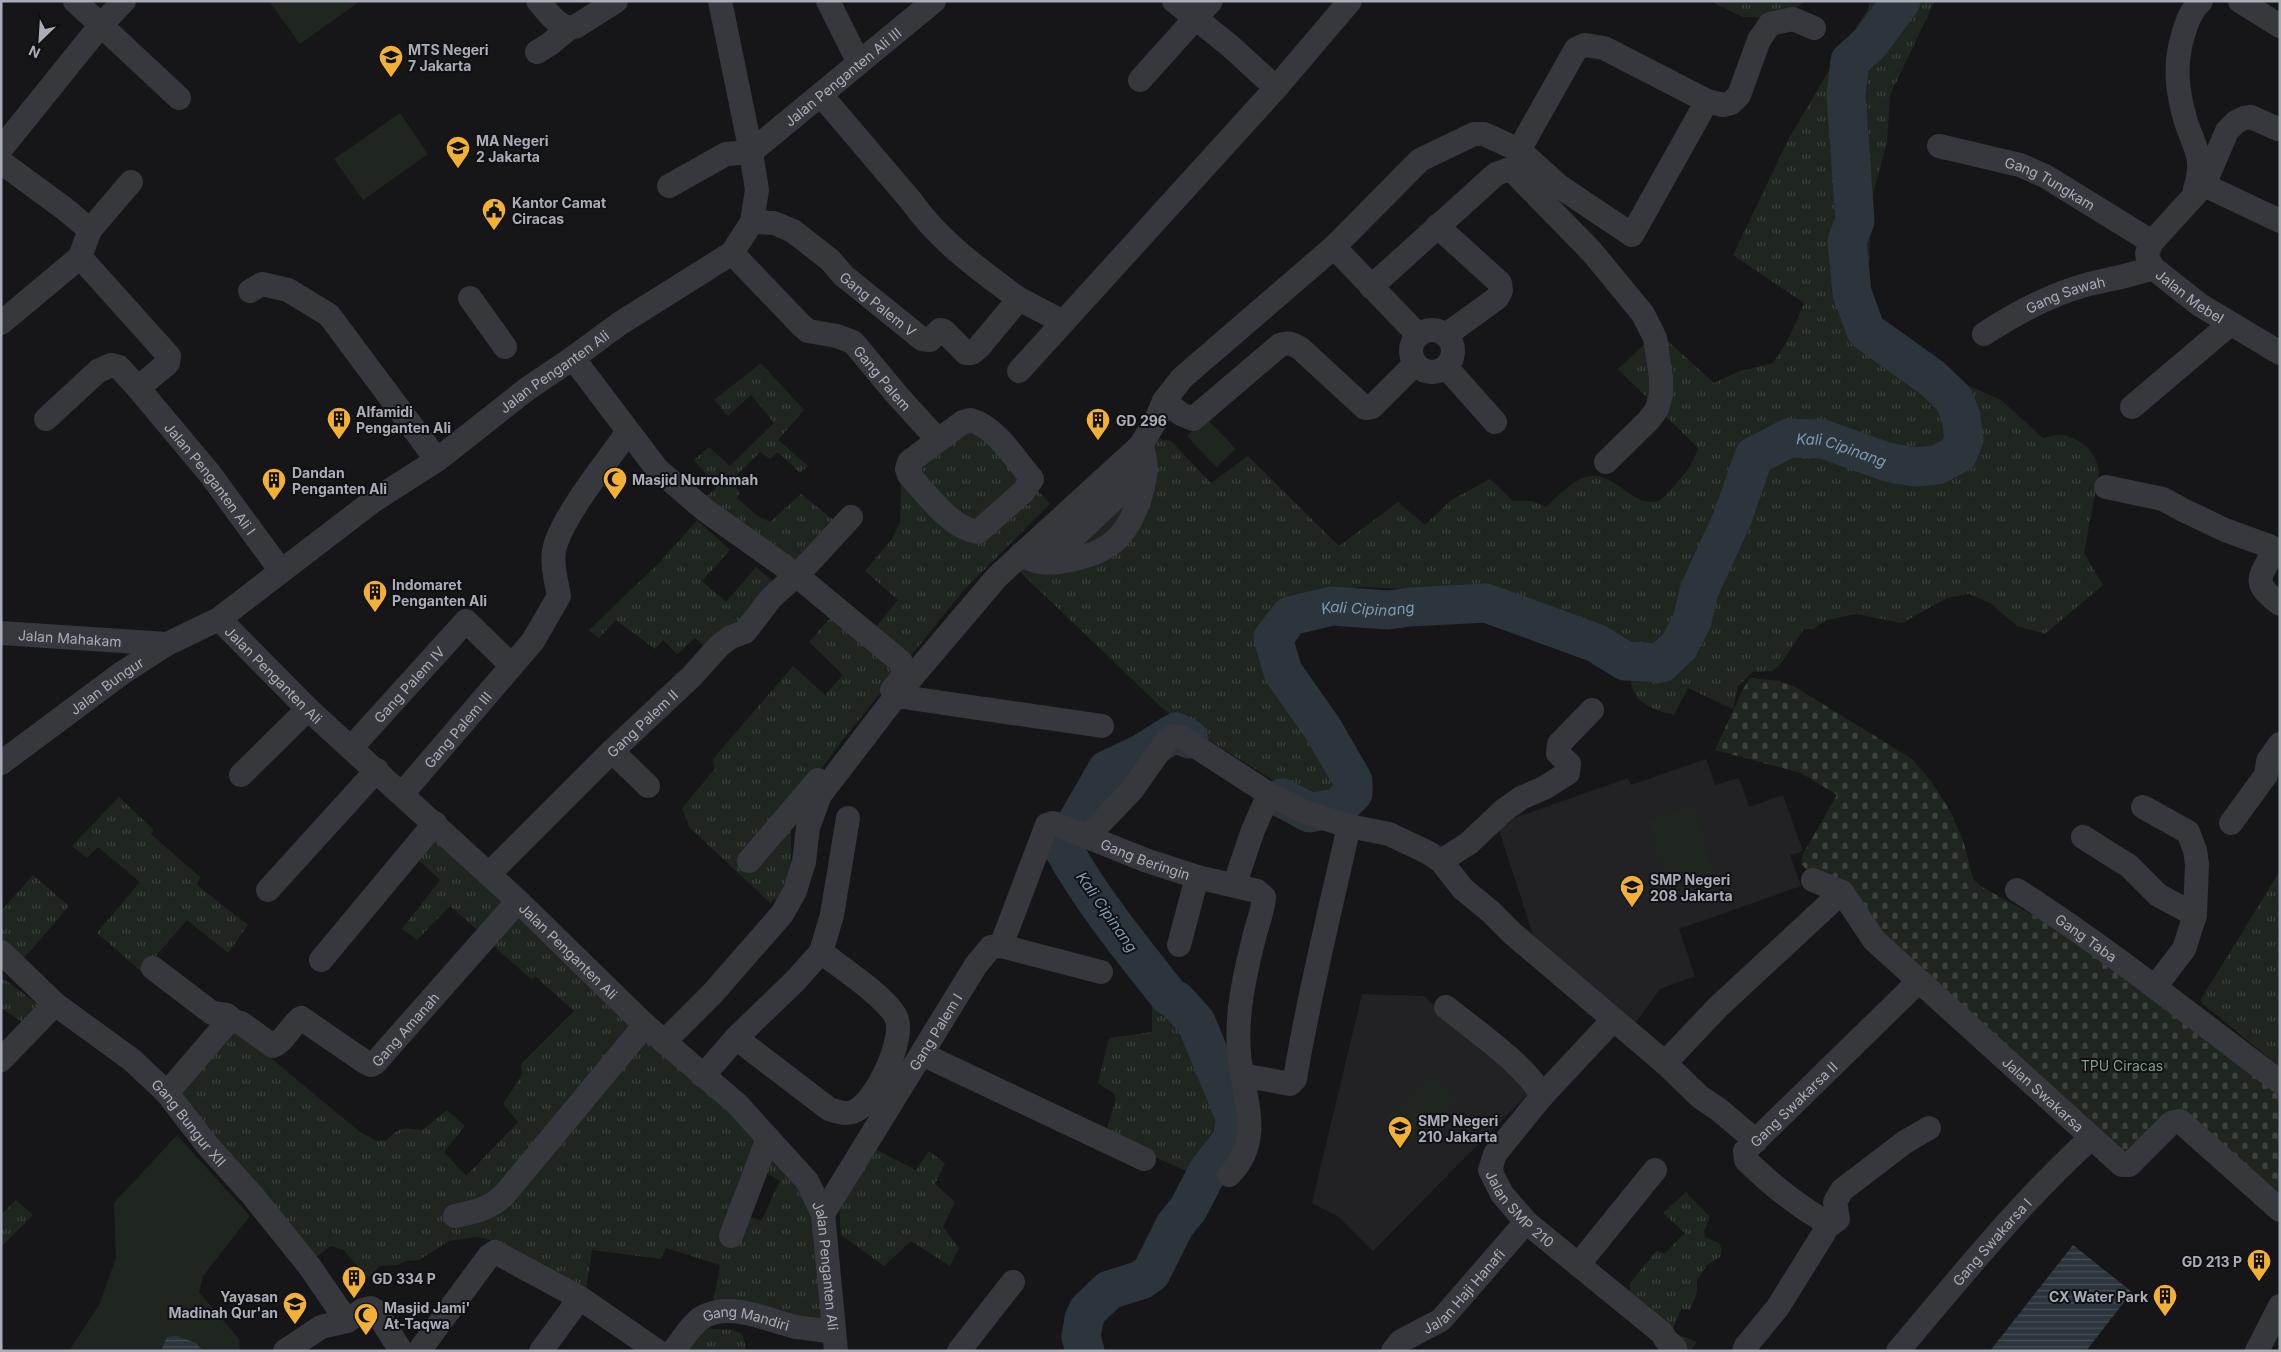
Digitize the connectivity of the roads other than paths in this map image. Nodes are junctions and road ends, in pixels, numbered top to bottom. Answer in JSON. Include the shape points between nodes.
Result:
{"nodes":[{"id":1,"x":75,"y":1,"type":"edge"},
{"id":2,"x":124,"y":1,"type":"edge"},
{"id":3,"x":538,"y":1,"type":"edge"},
{"id":4,"x":616,"y":1,"type":"edge"},
{"id":5,"x":720,"y":1,"type":"edge"},
{"id":6,"x":828,"y":1,"type":"edge"},
{"id":7,"x":934,"y":1,"type":"edge"},
{"id":8,"x":1174,"y":1,"type":"edge"},
{"id":9,"x":1350,"y":1,"type":"edge"},
{"id":10,"x":2201,"y":1,"type":"edge"},
{"id":11,"x":2240,"y":1,"type":"edge"},
{"id":12,"x":1204,"y":10,"type":"edge"},
{"id":13,"x":100,"y":26,"type":"junction"},
{"id":14,"x":2280,"y":26,"type":"edge"},
{"id":15,"x":1814,"y":28,"type":"dead end"},
{"id":16,"x":568,"y":29,"type":"junction"},
{"id":17,"x":537,"y":52,"type":"dead end"},
{"id":18,"x":859,"y":63,"type":"junction"},
{"id":19,"x":1140,"y":80,"type":"dead end"},
{"id":20,"x":1276,"y":88,"type":"junction"},
{"id":21,"x":821,"y":95,"type":"junction"},
{"id":22,"x":179,"y":98,"type":"dead end"},
{"id":23,"x":1707,"y":101,"type":"junction"},
{"id":24,"x":2278,"y":129,"type":"dead end"},
{"id":25,"x":1939,"y":146,"type":"dead end"},
{"id":26,"x":1,"y":149,"type":"edge"},
{"id":27,"x":1519,"y":150,"type":"junction"},
{"id":28,"x":751,"y":152,"type":"junction"},
{"id":29,"x":1,"y":162,"type":"edge"},
{"id":30,"x":131,"y":182,"type":"dead end"},
{"id":31,"x":670,"y":186,"type":"dead end"},
{"id":32,"x":2199,"y":190,"type":"junction"},
{"id":33,"x":2280,"y":221,"type":"edge"},
{"id":34,"x":752,"y":222,"type":"junction"},
{"id":35,"x":1437,"y":226,"type":"junction"},
{"id":36,"x":90,"y":230,"type":"junction"},
{"id":37,"x":2152,"y":242,"type":"junction"},
{"id":38,"x":1334,"y":247,"type":"junction"},
{"id":39,"x":732,"y":253,"type":"junction"},
{"id":40,"x":80,"y":257,"type":"junction"},
{"id":41,"x":2153,"y":268,"type":"junction"},
{"id":42,"x":1371,"y":287,"type":"junction"},
{"id":43,"x":250,"y":291,"type":"dead end"},
{"id":44,"x":470,"y":298,"type":"dead end"},
{"id":45,"x":1019,"y":299,"type":"junction"},
{"id":46,"x":1,"y":322,"type":"edge"},
{"id":47,"x":1063,"y":322,"type":"junction"},
{"id":48,"x":2230,"y":324,"type":"junction"},
{"id":49,"x":1984,"y":334,"type":"dead end"},
{"id":50,"x":1418,"y":335,"type":"junction"},
{"id":51,"x":1446,"y":335,"type":"junction"},
{"id":52,"x":505,"y":347,"type":"dead end"},
{"id":53,"x":2280,"y":352,"type":"edge"},
{"id":54,"x":574,"y":358,"type":"junction"},
{"id":55,"x":1415,"y":364,"type":"junction"},
{"id":56,"x":1446,"y":367,"type":"junction"},
{"id":57,"x":1019,"y":371,"type":"dead end"},
{"id":58,"x":138,"y":388,"type":"junction"},
{"id":59,"x":1164,"y":400,"type":"junction"},
{"id":60,"x":2132,"y":407,"type":"dead end"},
{"id":61,"x":46,"y":420,"type":"dead end"},
{"id":62,"x":1495,"y":422,"type":"dead end"},
{"id":63,"x":627,"y":433,"type":"junction"},
{"id":64,"x":938,"y":440,"type":"junction"},
{"id":65,"x":1141,"y":445,"type":"junction"},
{"id":66,"x":437,"y":460,"type":"junction"},
{"id":67,"x":1606,"y":462,"type":"dead end"},
{"id":68,"x":2106,"y":487,"type":"dead end"},
{"id":69,"x":851,"y":517,"type":"dead end"},
{"id":70,"x":2277,"y":551,"type":"edge"},
{"id":71,"x":1022,"y":554,"type":"junction"},
{"id":72,"x":281,"y":571,"type":"junction"},
{"id":73,"x":795,"y":574,"type":"junction"},
{"id":74,"x":2280,"y":604,"type":"edge"},
{"id":75,"x":219,"y":619,"type":"junction"},
{"id":76,"x":1,"y":633,"type":"edge"},
{"id":77,"x":167,"y":644,"type":"junction"},
{"id":78,"x":511,"y":665,"type":"junction"},
{"id":79,"x":896,"y":696,"type":"junction"},
{"id":80,"x":308,"y":709,"type":"junction"},
{"id":81,"x":1592,"y":710,"type":"dead end"},
{"id":82,"x":1102,"y":726,"type":"dead end"},
{"id":83,"x":2280,"y":744,"type":"edge"},
{"id":84,"x":351,"y":748,"type":"junction"},
{"id":85,"x":612,"y":751,"type":"junction"},
{"id":86,"x":1,"y":763,"type":"edge"},
{"id":87,"x":376,"y":770,"type":"junction"},
{"id":88,"x":241,"y":775,"type":"dead end"},
{"id":89,"x":648,"y":786,"type":"dead end"},
{"id":90,"x":402,"y":794,"type":"junction"},
{"id":91,"x":1269,"y":794,"type":"junction"},
{"id":92,"x":2143,"y":807,"type":"dead end"},
{"id":93,"x":848,"y":818,"type":"dead end"},
{"id":94,"x":435,"y":823,"type":"junction"},
{"id":95,"x":2231,"y":823,"type":"dead end"},
{"id":96,"x":1349,"y":826,"type":"junction"},
{"id":97,"x":1079,"y":833,"type":"junction"},
{"id":98,"x":2083,"y":837,"type":"dead end"},
{"id":99,"x":749,"y":861,"type":"dead end"},
{"id":100,"x":1441,"y":861,"type":"junction"},
{"id":101,"x":489,"y":874,"type":"junction"},
{"id":102,"x":1197,"y":877,"type":"junction"},
{"id":103,"x":1813,"y":880,"type":"dead end"},
{"id":104,"x":1234,"y":886,"type":"junction"},
{"id":105,"x":268,"y":890,"type":"dead end"},
{"id":106,"x":2017,"y":890,"type":"dead end"},
{"id":107,"x":1842,"y":892,"type":"junction"},
{"id":108,"x":518,"y":901,"type":"junction"},
{"id":109,"x":2195,"y":916,"type":"junction"},
{"id":110,"x":1179,"y":945,"type":"dead end"},
{"id":111,"x":1001,"y":946,"type":"junction"},
{"id":112,"x":1,"y":952,"type":"edge"},
{"id":113,"x":821,"y":952,"type":"junction"},
{"id":114,"x":321,"y":960,"type":"dead end"},
{"id":115,"x":153,"y":968,"type":"dead end"},
{"id":116,"x":1101,"y":972,"type":"dead end"},
{"id":117,"x":1919,"y":981,"type":"junction"},
{"id":118,"x":2155,"y":987,"type":"junction"},
{"id":119,"x":55,"y":1004,"type":"junction"},
{"id":120,"x":1446,"y":1007,"type":"dead end"},
{"id":121,"x":1613,"y":1020,"type":"junction"},
{"id":122,"x":234,"y":1021,"type":"junction"},
{"id":123,"x":645,"y":1025,"type":"junction"},
{"id":124,"x":736,"y":1038,"type":"junction"},
{"id":125,"x":664,"y":1042,"type":"junction"},
{"id":126,"x":922,"y":1054,"type":"junction"},
{"id":127,"x":1,"y":1060,"type":"edge"},
{"id":128,"x":1665,"y":1063,"type":"junction"},
{"id":129,"x":1242,"y":1075,"type":"junction"},
{"id":130,"x":703,"y":1076,"type":"junction"},
{"id":131,"x":2280,"y":1082,"type":"edge"},
{"id":132,"x":168,"y":1093,"type":"junction"},
{"id":133,"x":1542,"y":1096,"type":"junction"},
{"id":134,"x":1929,"y":1128,"type":"dead end"},
{"id":135,"x":768,"y":1138,"type":"junction"},
{"id":136,"x":2091,"y":1138,"type":"junction"},
{"id":137,"x":1756,"y":1141,"type":"junction"},
{"id":138,"x":1144,"y":1159,"type":"dead end"},
{"id":139,"x":1655,"y":1170,"type":"dead end"},
{"id":140,"x":1229,"y":1174,"type":"dead end"},
{"id":141,"x":2280,"y":1210,"type":"edge"},
{"id":142,"x":823,"y":1214,"type":"junction"},
{"id":143,"x":455,"y":1216,"type":"dead end"},
{"id":144,"x":1526,"y":1222,"type":"junction"},
{"id":145,"x":1825,"y":1229,"type":"junction"},
{"id":146,"x":731,"y":1236,"type":"dead end"},
{"id":147,"x":1578,"y":1265,"type":"junction"},
{"id":148,"x":1013,"y":1282,"type":"dead end"},
{"id":149,"x":580,"y":1298,"type":"junction"},
{"id":150,"x":2280,"y":1306,"type":"edge"},
{"id":151,"x":347,"y":1321,"type":"junction"},
{"id":152,"x":835,"y":1341,"type":"edge"},
{"id":153,"x":1409,"y":1346,"type":"edge"},
{"id":154,"x":1745,"y":1348,"type":"edge"},
{"id":155,"x":285,"y":1351,"type":"edge"},
{"id":156,"x":401,"y":1351,"type":"edge"},
{"id":157,"x":419,"y":1351,"type":"edge"},
{"id":158,"x":540,"y":1351,"type":"edge"},
{"id":159,"x":657,"y":1351,"type":"edge"},
{"id":160,"x":672,"y":1351,"type":"edge"},
{"id":161,"x":959,"y":1351,"type":"edge"},
{"id":162,"x":1672,"y":1351,"type":"edge"},
{"id":163,"x":1898,"y":1351,"type":"edge"},
{"id":164,"x":2257,"y":1351,"type":"edge"}],
"edges":[{"from":1,"to":13,"type":"street"},
{"from":2,"to":13,"type":"street"},
{"from":3,"to":16,"type":"street","via":[[560,25]]},
{"from":4,"to":16,"type":"street"},
{"from":5,"to":28,"type":"street","name":"Jalan Penganten Ali"},
{"from":6,"to":18,"type":"street"},
{"from":7,"to":18,"type":"street","name":"Jalan Penganten Ali III"},
{"from":8,"to":12,"type":"street"},
{"from":9,"to":20,"type":"street"},
{"from":10,"to":32,"type":"street","via":[[2186,24],[2176,70],[2186,123],[2201,165]]},
{"from":11,"to":14,"type":"street"},
{"from":12,"to":19,"type":"street"},
{"from":12,"to":20,"type":"street"},
{"from":13,"to":22,"type":"street"},
{"from":13,"to":26,"type":"street"},
{"from":15,"to":23,"type":"street","via":[[1793,19],[1770,24],[1758,40],[1739,95],[1732,103],[1723,105]]},
{"from":16,"to":17,"type":"street"},
{"from":18,"to":21,"type":"street","name":"Jalan Penganten Ali III"},
{"from":20,"to":47,"type":"street"},
{"from":21,"to":28,"type":"street","name":"Jalan Penganten Ali III"},
{"from":21,"to":45,"type":"street","via":[[923,218],[976,267]]},
{"from":23,"to":27,"type":"street","via":[[1604,48],[1584,45],[1571,57]]},
{"from":23,"to":27,"type":"street","via":[[1632,234],[1559,186]]},
{"from":24,"to":32,"type":"street","via":[[2251,117],[2236,122],[2227,131]]},
{"from":25,"to":37,"type":"street","name":"Gang Tungkam","via":[[2020,165],[2045,176]]},
{"from":27,"to":38,"type":"street","via":[[1484,134],[1474,134],[1444,147],[1420,160]]},
{"from":28,"to":31,"type":"street","via":[[726,154]]},
{"from":28,"to":34,"type":"street","name":"Jalan Penganten Ali","via":[[756,190]]},
{"from":29,"to":36,"type":"street"},
{"from":30,"to":36,"type":"street"},
{"from":32,"to":33,"type":"street"},
{"from":32,"to":37,"type":"street"},
{"from":34,"to":39,"type":"street","name":"Jalan Penganten Ali"},
{"from":34,"to":45,"type":"street","name":"Gang Palem V","via":[[779,225],[793,231],[922,339],[930,340],[940,330],[944,331],[968,353],[979,347]]},
{"from":35,"to":42,"type":"street"},
{"from":35,"to":51,"type":"street","via":[[1500,283],[1501,291],[1497,298]]},
{"from":35,"to":67,"type":"street","via":[[1496,174],[1507,170],[1514,172],[1592,252],[1643,314],[1655,338],[1661,394],[1649,420]]},
{"from":36,"to":40,"type":"street"},
{"from":37,"to":41,"type":"street","name":"Jalan Mebel","via":[[2147,253]]},
{"from":38,"to":42,"type":"street"},
{"from":38,"to":59,"type":"street","via":[[1182,378]]},
{"from":39,"to":54,"type":"street","name":"Jalan Penganten Ali","via":[[620,324]]},
{"from":39,"to":64,"type":"street","name":"Gang Palem","via":[[802,326],[816,333],[846,338],[860,348]]},
{"from":40,"to":46,"type":"street"},
{"from":40,"to":58,"type":"street","via":[[169,356],[168,363]]},
{"from":41,"to":48,"type":"street","name":"Jalan Mebel","via":[[2200,306]]},
{"from":41,"to":49,"type":"street","name":"Gang Sawah","via":[[2053,296]]},
{"from":42,"to":50,"type":"street"},
{"from":43,"to":66,"type":"street","via":[[262,284],[288,290],[329,315]]},
{"from":44,"to":52,"type":"street"},
{"from":45,"to":47,"type":"street"},
{"from":47,"to":57,"type":"street"},
{"from":48,"to":53,"type":"street","name":"Jalan Mebel"},
{"from":48,"to":60,"type":"street"},
{"from":50,"to":51,"type":"street","via":[[1432,330]]},
{"from":50,"to":55,"type":"street","via":[[1412,344]]},
{"from":51,"to":56,"type":"street","via":[[1453,345],[1453,357]]},
{"from":54,"to":63,"type":"street"},
{"from":54,"to":66,"type":"street","name":"Jalan Penganten Ali","via":[[527,389]]},
{"from":55,"to":56,"type":"street","via":[[1430,372]]},
{"from":55,"to":59,"type":"street","via":[[1372,407],[1365,408],[1301,349],[1284,344],[1193,419]]},
{"from":56,"to":62,"type":"street"},
{"from":58,"to":61,"type":"street","name":"Jalan Penganten Ali I","via":[[119,367],[111,365],[98,371]]},
{"from":58,"to":72,"type":"street","name":"Jalan Penganten Ali I","via":[[210,474]]},
{"from":59,"to":65,"type":"street"},
{"from":63,"to":73,"type":"street","via":[[656,469],[705,510]]},
{"from":63,"to":78,"type":"street","name":"Gang Palem III","via":[[570,515],[556,544],[554,572],[559,596],[532,641]]},
{"from":64,"to":64,"type":"street","via":[[963,422],[979,423],[992,433],[1032,479],[1023,492],[978,532],[967,531],[956,524],[907,469],[909,462]]},
{"from":65,"to":71,"type":"street"},
{"from":65,"to":71,"type":"street","via":[[1146,469],[1047,562],[1030,560]]},
{"from":66,"to":72,"type":"street","name":"Jalan Penganten Ali","via":[[373,501]]},
{"from":68,"to":70,"type":"street","via":[[2163,498],[2225,530]]},
{"from":69,"to":73,"type":"street","name":"Gang Palem II"},
{"from":70,"to":74,"type":"street","via":[[2260,582],[2264,591]]},
{"from":71,"to":79,"type":"street","via":[[997,577]]},
{"from":72,"to":75,"type":"street","name":"Jalan Penganten Ali"},
{"from":73,"to":85,"type":"street","name":"Gang Palem II","via":[[771,598],[745,632],[719,646],[692,676]]},
{"from":73,"to":99,"type":"street","via":[[901,662],[904,669],[902,678]]},
{"from":75,"to":77,"type":"street","name":"Jalan Bungur"},
{"from":75,"to":80,"type":"street","name":"Jalan Penganten Ali"},
{"from":76,"to":77,"type":"street","name":"Jalan Mahakam"},
{"from":77,"to":86,"type":"street","name":"Jalan Bungur"},
{"from":78,"to":84,"type":"street","name":"Gang Palem IV","via":[[466,621]]},
{"from":78,"to":90,"type":"street","name":"Gang Palem III"},
{"from":79,"to":82,"type":"street"},
{"from":79,"to":125,"type":"street","via":[[820,795],[808,827],[804,862],[796,891],[782,914]]},
{"from":80,"to":84,"type":"street","name":"Jalan Penganten Ali"},
{"from":80,"to":88,"type":"street"},
{"from":81,"to":100,"type":"street","via":[[1559,744],[1558,753],[1569,764],[1568,772],[1544,788],[1520,798],[1469,842]]},
{"from":83,"to":95,"type":"street","via":[[2268,761],[2266,775]]},
{"from":84,"to":87,"type":"street","name":"Jalan Penganten Ali"},
{"from":85,"to":89,"type":"street"},
{"from":85,"to":101,"type":"street","name":"Gang Palem II"},
{"from":87,"to":90,"type":"street","name":"Jalan Penganten Ali"},
{"from":87,"to":105,"type":"street"},
{"from":90,"to":94,"type":"street","name":"Jalan Penganten Ali"},
{"from":91,"to":96,"type":"street","via":[[1307,813]]},
{"from":91,"to":97,"type":"street","via":[[1189,741],[1174,736],[1166,740],[1132,790]]},
{"from":91,"to":104,"type":"street"},
{"from":92,"to":109,"type":"street","via":[[2188,832],[2197,864]]},
{"from":93,"to":113,"type":"street","via":[[832,915]]},
{"from":94,"to":101,"type":"street","name":"Jalan Penganten Ali"},
{"from":94,"to":114,"type":"street"},
{"from":96,"to":100,"type":"street","via":[[1389,834]]},
{"from":96,"to":129,"type":"street","via":[[1307,1005],[1295,1079],[1290,1084]]},
{"from":97,"to":102,"type":"street","name":"Gang Beringin"},
{"from":97,"to":111,"type":"street","via":[[1053,823],[1048,825]]},
{"from":98,"to":109,"type":"street","via":[[2129,866],[2158,895]]},
{"from":100,"to":121,"type":"street","via":[[1463,889]]},
{"from":101,"to":108,"type":"street","name":"Jalan Penganten Ali"},
{"from":102,"to":104,"type":"street"},
{"from":102,"to":110,"type":"street","name":"Gang Beringin"},
{"from":103,"to":107,"type":"street"},
{"from":104,"to":129,"type":"street","via":[[1257,891],[1264,897],[1239,1018]]},
{"from":106,"to":118,"type":"street","name":"Gang Taba"},
{"from":107,"to":117,"type":"street","name":"Jalan Swakarsa","via":[[1874,940]]},
{"from":107,"to":128,"type":"street","via":[[1718,1007]]},
{"from":108,"to":122,"type":"street","name":"Gang Amanah","via":[[371,1065],[301,1018],[290,1027],[279,1044],[273,1046],[242,1023]]},
{"from":108,"to":123,"type":"street","name":"Jalan Penganten Ali"},
{"from":109,"to":118,"type":"street","via":[[2184,948]]},
{"from":111,"to":116,"type":"street"},
{"from":111,"to":126,"type":"street","name":"Gang Palem I","via":[[991,947],[982,955]]},
{"from":112,"to":119,"type":"street","name":"Gang Bungur XII"},
{"from":113,"to":124,"type":"street"},
{"from":113,"to":124,"type":"street","via":[[888,1005],[897,1018],[897,1035],[890,1063],[867,1100],[856,1111],[843,1113],[829,1109]]},
{"from":115,"to":122,"type":"street","via":[[212,1013],[227,1014]]},
{"from":117,"to":136,"type":"street","name":"Jalan Swakarsa"},
{"from":117,"to":137,"type":"street","name":"Gang Swakarsa II"},
{"from":118,"to":131,"type":"street","name":"Gang Taba"},
{"from":119,"to":127,"type":"street"},
{"from":119,"to":132,"type":"street","name":"Gang Bungur XII","via":[[132,1060]]},
{"from":120,"to":133,"type":"street","via":[[1500,1050],[1536,1085]]},
{"from":121,"to":128,"type":"street"},
{"from":121,"to":133,"type":"street","name":"Jalan SMP 210"},
{"from":122,"to":132,"type":"street","via":[[226,1024]]},
{"from":123,"to":125,"type":"street","name":"Jalan Penganten Ali"},
{"from":123,"to":143,"type":"street","via":[[504,1195],[494,1205]]},
{"from":124,"to":130,"type":"street"},
{"from":125,"to":130,"type":"street","name":"Jalan Penganten Ali"},
{"from":126,"to":138,"type":"street"},
{"from":126,"to":142,"type":"street","name":"Gang Palem I"},
{"from":128,"to":137,"type":"street","via":[[1700,1097]]},
{"from":129,"to":140,"type":"street","via":[[1250,1127],[1248,1146],[1243,1159]]},
{"from":130,"to":135,"type":"street","name":"Jalan Penganten Ali","via":[[737,1104]]},
{"from":132,"to":151,"type":"street","name":"Gang Bungur XII","via":[[207,1145],[310,1267]]},
{"from":133,"to":144,"type":"street","name":"Jalan SMP 210","via":[[1495,1154],[1490,1170],[1502,1194]]},
{"from":134,"to":145,"type":"street","via":[[1905,1142],[1842,1190],[1835,1202],[1838,1219]]},
{"from":135,"to":142,"type":"street","name":"Jalan Penganten Ali","via":[[807,1181]]},
{"from":135,"to":146,"type":"street"},
{"from":136,"to":141,"type":"street","name":"Jalan Swakarsa","via":[[2127,1166],[2170,1123],[2180,1121]]},
{"from":136,"to":163,"type":"street","name":"Gang Swakarsa I","via":[[2064,1162],[2002,1230]]},
{"from":137,"to":145,"type":"street","name":"Gang Swakarsa II","via":[[1746,1151],[1746,1160],[1774,1187],[1824,1221]]},
{"from":139,"to":147,"type":"street"},
{"from":142,"to":152,"type":"street","name":"Jalan Penganten Ali"},
{"from":144,"to":147,"type":"street","name":"Jalan SMP 210"},
{"from":144,"to":153,"type":"street","name":"Jalan Haji Hanafi","via":[[1441,1320]]},
{"from":145,"to":154,"type":"street","via":[[1778,1306]]},
{"from":147,"to":162,"type":"street","name":"Jalan SMP 210","via":[[1662,1333],[1675,1348]]},
{"from":148,"to":161,"type":"street"},
{"from":149,"to":157,"type":"street","via":[[499,1253],[492,1253]]},
{"from":149,"to":158,"type":"street"},
{"from":149,"to":159,"type":"street"},
{"from":150,"to":164,"type":"street"},
{"from":151,"to":155,"type":"street","via":[[321,1327]]},
{"from":151,"to":156,"type":"street","via":[[371,1308]]},
{"from":152,"to":160,"type":"street","name":"Gang Mandiri","via":[[736,1311],[718,1312],[698,1320]]}]}
